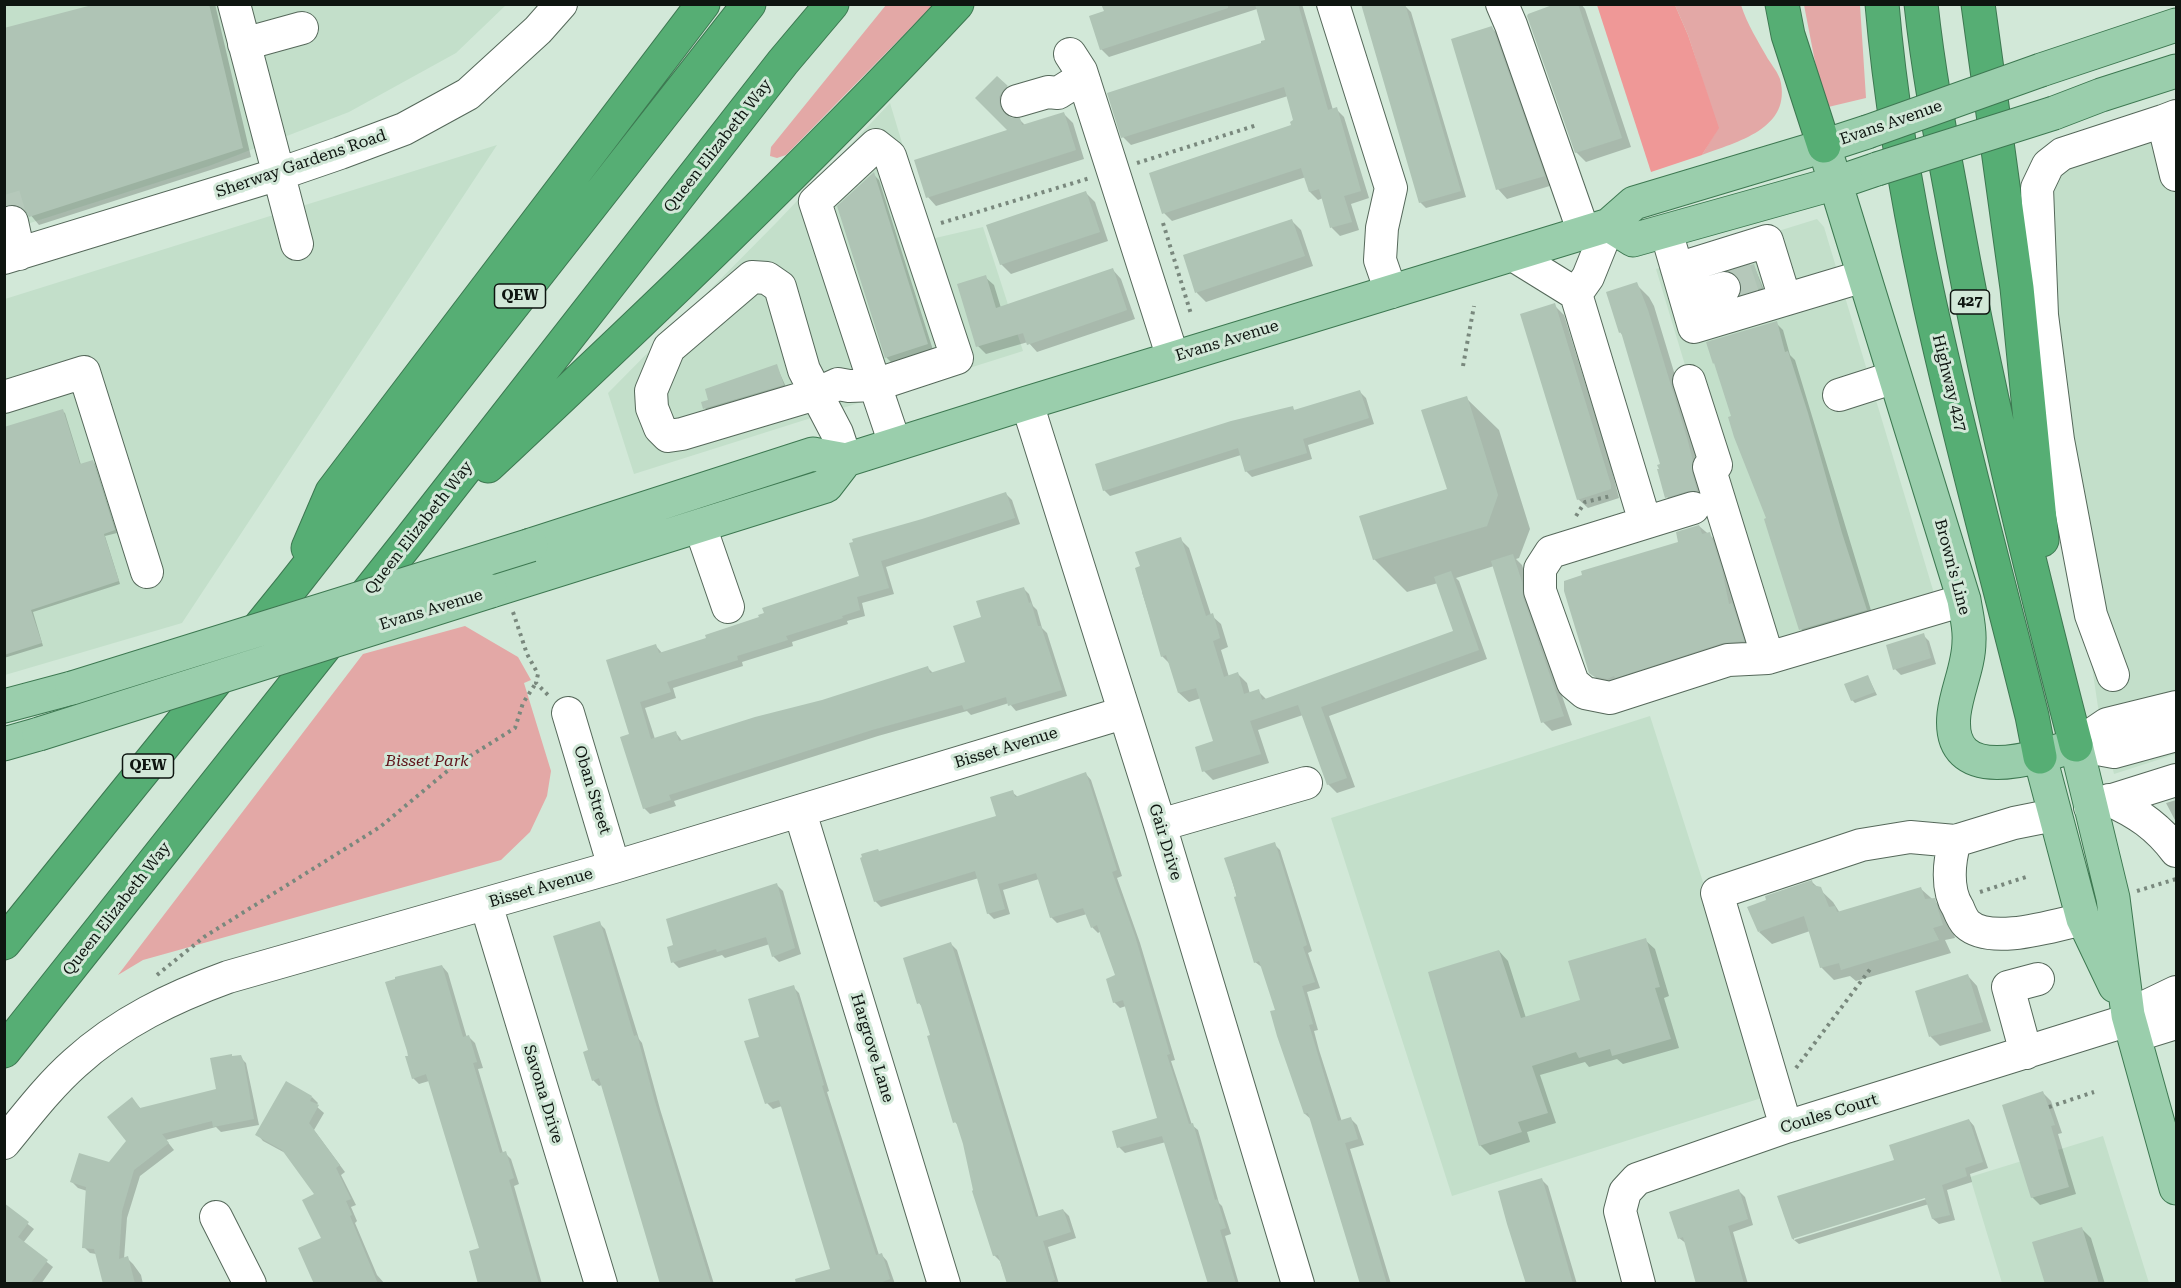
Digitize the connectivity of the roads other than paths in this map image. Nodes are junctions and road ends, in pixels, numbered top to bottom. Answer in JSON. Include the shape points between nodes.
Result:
{"nodes":[{"id":1,"x":234,"y":4,"type":"edge"},
{"id":2,"x":561,"y":4,"type":"edge"},
{"id":3,"x":703,"y":4,"type":"edge"},
{"id":4,"x":749,"y":4,"type":"edge"},
{"id":5,"x":832,"y":4,"type":"edge"},
{"id":6,"x":957,"y":4,"type":"edge"},
{"id":7,"x":1333,"y":4,"type":"edge"},
{"id":8,"x":1502,"y":4,"type":"edge"},
{"id":9,"x":1782,"y":4,"type":"edge"},
{"id":10,"x":1882,"y":4,"type":"edge"},
{"id":11,"x":1922,"y":4,"type":"edge"},
{"id":12,"x":1980,"y":11,"type":"edge"},
{"id":13,"x":2176,"y":25,"type":"edge"},
{"id":14,"x":302,"y":28,"type":"dead end"},
{"id":15,"x":244,"y":44,"type":"junction"},
{"id":16,"x":1071,"y":54,"type":"dead end"},
{"id":17,"x":2176,"y":71,"type":"edge"},
{"id":18,"x":1067,"y":87,"type":"junction"},
{"id":19,"x":1017,"y":102,"type":"dead end"},
{"id":20,"x":2170,"y":118,"type":"edge"},
{"id":21,"x":1824,"y":146,"type":"junction"},
{"id":22,"x":279,"y":174,"type":"junction"},
{"id":23,"x":2176,"y":175,"type":"edge"},
{"id":24,"x":1836,"y":183,"type":"junction"},
{"id":25,"x":12,"y":222,"type":"tunnel mouth"},
{"id":26,"x":1597,"y":229,"type":"junction"},
{"id":27,"x":1666,"y":231,"type":"junction"},
{"id":28,"x":297,"y":244,"type":"dead end"},
{"id":29,"x":1513,"y":255,"type":"junction"},
{"id":30,"x":12,"y":256,"type":"edge"},
{"id":31,"x":1864,"y":276,"type":"junction"},
{"id":32,"x":1774,"y":283,"type":"junction"},
{"id":33,"x":1681,"y":284,"type":"junction"},
{"id":34,"x":1724,"y":288,"type":"tunnel mouth"},
{"id":35,"x":1391,"y":291,"type":"junction"},
{"id":36,"x":1576,"y":294,"type":"junction"},
{"id":37,"x":1173,"y":358,"type":"junction"},
{"id":38,"x":1895,"y":377,"type":"junction"},
{"id":39,"x":1689,"y":381,"type":"dead end"},
{"id":40,"x":875,"y":385,"type":"junction"},
{"id":41,"x":816,"y":394,"type":"junction"},
{"id":42,"x":1839,"y":395,"type":"dead end"},
{"id":43,"x":4,"y":397,"type":"edge"},
{"id":44,"x":1027,"y":403,"type":"junction"},
{"id":45,"x":896,"y":444,"type":"junction"},
{"id":46,"x":846,"y":460,"type":"junction"},
{"id":47,"x":1693,"y":508,"type":"dead end"},
{"id":48,"x":1646,"y":522,"type":"junction"},
{"id":49,"x":700,"y":526,"type":"junction"},
{"id":50,"x":408,"y":542,"type":"junction"},
{"id":51,"x":147,"y":572,"type":"dead end"},
{"id":52,"x":291,"y":588,"type":"junction"},
{"id":53,"x":2038,"y":596,"type":"junction"},
{"id":54,"x":1964,"y":600,"type":"junction"},
{"id":55,"x":728,"y":607,"type":"dead end"},
{"id":56,"x":1768,"y":658,"type":"junction"},
{"id":57,"x":2112,"y":675,"type":"dead end"},
{"id":58,"x":4,"y":706,"type":"edge"},
{"id":59,"x":2176,"y":707,"type":"edge"},
{"id":60,"x":1123,"y":713,"type":"junction"},
{"id":61,"x":568,"y":714,"type":"road end"},
{"id":62,"x":2176,"y":735,"type":"edge"},
{"id":63,"x":4,"y":744,"type":"edge"},
{"id":64,"x":2076,"y":745,"type":"junction"},
{"id":65,"x":2040,"y":757,"type":"junction"},
{"id":66,"x":2176,"y":780,"type":"edge"},
{"id":67,"x":1306,"y":783,"type":"dead end"},
{"id":68,"x":2100,"y":804,"type":"junction"},
{"id":69,"x":800,"y":812,"type":"junction"},
{"id":70,"x":2054,"y":815,"type":"junction"},
{"id":71,"x":1160,"y":825,"type":"junction"},
{"id":72,"x":1955,"y":841,"type":"junction"},
{"id":73,"x":2176,"y":850,"type":"edge"},
{"id":74,"x":614,"y":867,"type":"junction"},
{"id":75,"x":486,"y":904,"type":"junction"},
{"id":76,"x":2083,"y":919,"type":"junction"},
{"id":77,"x":4,"y":943,"type":"edge"},
{"id":78,"x":2038,"y":979,"type":"dead end"},
{"id":79,"x":2176,"y":992,"type":"edge"},
{"id":80,"x":2176,"y":1023,"type":"edge"},
{"id":81,"x":2131,"y":1024,"type":"junction"},
{"id":82,"x":4,"y":1052,"type":"edge"},
{"id":83,"x":2026,"y":1053,"type":"junction"},
{"id":84,"x":1786,"y":1127,"type":"junction"},
{"id":85,"x":4,"y":1143,"type":"edge"},
{"id":86,"x":2176,"y":1188,"type":"edge"},
{"id":87,"x":216,"y":1217,"type":"dead end"},
{"id":88,"x":249,"y":1284,"type":"edge"},
{"id":89,"x":602,"y":1284,"type":"edge"},
{"id":90,"x":944,"y":1284,"type":"edge"},
{"id":91,"x":1298,"y":1284,"type":"edge"},
{"id":92,"x":1639,"y":1284,"type":"edge"}],
"edges":[{"from":1,"to":15,"type":"street"},
{"from":2,"to":22,"type":"street","name":"Sherway Gardens Road","via":[[468,94],[404,129]]},
{"from":3,"to":52,"type":"highway","via":[[332,492]]},
{"from":4,"to":52,"type":"highway","number":"QEW"},
{"from":5,"to":50,"type":"highway","name":"Queen Elizabeth Way"},
{"from":6,"to":50,"type":"highway","via":[[864,103],[608,354]]},
{"from":7,"to":35,"type":"street","via":[[1391,188],[1380,260]]},
{"from":8,"to":26,"type":"street"},
{"from":9,"to":21,"type":"highway","via":[[1788,35]]},
{"from":10,"to":65,"type":"highway","name":"Highway 427","number":"427","via":[[1906,185],[1930,310]]},
{"from":11,"to":53,"type":"highway","number":"427","via":[[1927,55],[1971,306]]},
{"from":12,"to":53,"type":"highway","via":[[2017,288],[2043,538]]},
{"from":13,"to":21,"type":"main road","name":"Evans Avenue","bridge":true},
{"from":14,"to":15,"type":"street"},
{"from":15,"to":22,"type":"street"},
{"from":16,"to":18,"type":"street","via":[[1081,71]]},
{"from":17,"to":24,"type":"main road","bridge":true},
{"from":18,"to":19,"type":"street"},
{"from":18,"to":37,"type":"street"},
{"from":20,"to":23,"type":"street"},
{"from":20,"to":57,"type":"street","via":[[2062,154],[2048,165],[2037,188],[2042,315],[2058,440],[2091,615]]},
{"from":21,"to":24,"type":"main road","name":"Brown's Line"},
{"from":21,"to":26,"type":"main road","name":"Evans Avenue","via":[[1634,203]]},
{"from":22,"to":28,"type":"street"},
{"from":22,"to":30,"type":"street","name":"Sherway Gardens Road"},
{"from":24,"to":27,"type":"main road"},
{"from":24,"to":31,"type":"main road","name":"Brown's Line"},
{"from":25,"to":30,"type":"street"},
{"from":26,"to":27,"type":"main road","via":[[1633,240]]},
{"from":26,"to":29,"type":"main road","name":"Evans Avenue"},
{"from":26,"to":36,"type":"street","via":[[1588,277]]},
{"from":27,"to":33,"type":"street"},
{"from":29,"to":35,"type":"main road","name":"Evans Avenue"},
{"from":29,"to":36,"type":"street"},
{"from":31,"to":32,"type":"street"},
{"from":31,"to":38,"type":"main road","name":"Brown's Line"},
{"from":32,"to":33,"type":"street","via":[[1694,327]]},
{"from":32,"to":33,"type":"street","via":[[1767,241]]},
{"from":33,"to":34,"type":"street"},
{"from":35,"to":37,"type":"main road","name":"Evans Avenue"},
{"from":36,"to":48,"type":"street"},
{"from":37,"to":44,"type":"main road","name":"Evans Avenue"},
{"from":38,"to":42,"type":"street"},
{"from":38,"to":54,"type":"main road","name":"Brown's Line"},
{"from":39,"to":56,"type":"street","via":[[1716,465],[1709,467]]},
{"from":40,"to":40,"type":"street","via":[[957,358],[890,156],[876,145],[815,202]]},
{"from":40,"to":41,"type":"street","via":[[838,384]]},
{"from":40,"to":45,"type":"street"},
{"from":41,"to":41,"type":"street","via":[[804,370],[780,287],[767,278],[752,277],[669,348],[651,391],[652,408],[660,428],[668,435]]},
{"from":41,"to":46,"type":"street"},
{"from":43,"to":51,"type":"street","via":[[84,372]]},
{"from":44,"to":45,"type":"main road","name":"Evans Avenue"},
{"from":44,"to":60,"type":"street","name":"Gair Drive"},
{"from":45,"to":46,"type":"main road","name":"Evans Avenue"},
{"from":46,"to":49,"type":"main road","name":"Evans Avenue","via":[[826,486]]},
{"from":46,"to":58,"type":"main road","name":"Evans Avenue","bridge":true,"via":[[813,454],[72,688]]},
{"from":47,"to":48,"type":"street"},
{"from":48,"to":56,"type":"street","via":[[1551,552],[1540,569],[1540,591],[1574,683],[1585,693],[1610,698],[1728,660]]},
{"from":49,"to":55,"type":"street"},
{"from":49,"to":63,"type":"main road","name":"Evans Avenue","bridge":true,"via":[[501,597]]},
{"from":50,"to":82,"type":"highway","name":"Queen Elizabeth Way"},
{"from":52,"to":77,"type":"highway","number":"QEW"},
{"from":53,"to":64,"type":"highway"},
{"from":54,"to":56,"type":"street"},
{"from":54,"to":65,"type":"main road","name":"Brown's Line","via":[[1970,640],[1954,712],[1960,746],[1970,757],[1986,762]]},
{"from":59,"to":64,"type":"street","via":[[2107,724]]},
{"from":60,"to":69,"type":"street","name":"Bisset Avenue"},
{"from":60,"to":71,"type":"street","name":"Gair Drive"},
{"from":61,"to":74,"type":"street","name":"Oban Street"},
{"from":62,"to":64,"type":"street","via":[[2114,752]]},
{"from":64,"to":65,"type":"main road","name":"Brown's Line"},
{"from":64,"to":68,"type":"main road"},
{"from":65,"to":70,"type":"main road"},
{"from":66,"to":68,"type":"street"},
{"from":67,"to":71,"type":"street"},
{"from":68,"to":73,"type":"street","via":[[2129,809],[2150,822]]},
{"from":68,"to":81,"type":"main road"},
{"from":69,"to":74,"type":"street","name":"Bisset Avenue"},
{"from":69,"to":90,"type":"street","name":"Hargrove Lane"},
{"from":70,"to":72,"type":"street"},
{"from":70,"to":76,"type":"main road"},
{"from":71,"to":91,"type":"street","name":"Gair Drive"},
{"from":72,"to":76,"type":"street","via":[[1949,862],[1953,901],[1968,924],[1991,934],[2023,933]]},
{"from":72,"to":84,"type":"street","via":[[1910,837],[1861,845],[1718,893]]},
{"from":74,"to":75,"type":"street","name":"Bisset Avenue"},
{"from":75,"to":85,"type":"street","name":"Bisset Avenue","via":[[228,977],[176,997],[141,1015],[75,1063]]},
{"from":75,"to":89,"type":"street","name":"Savona Drive"},
{"from":76,"to":81,"type":"main road"},
{"from":78,"to":83,"type":"street","via":[[1995,991]]},
{"from":79,"to":81,"type":"street"},
{"from":80,"to":81,"type":"street"},
{"from":81,"to":83,"type":"street","name":"Coules Court"},
{"from":81,"to":86,"type":"main road"},
{"from":83,"to":84,"type":"street","name":"Coules Court"},
{"from":84,"to":92,"type":"street","name":"Coules Court","via":[[1633,1182],[1620,1211]]},
{"from":87,"to":88,"type":"street"}]}
